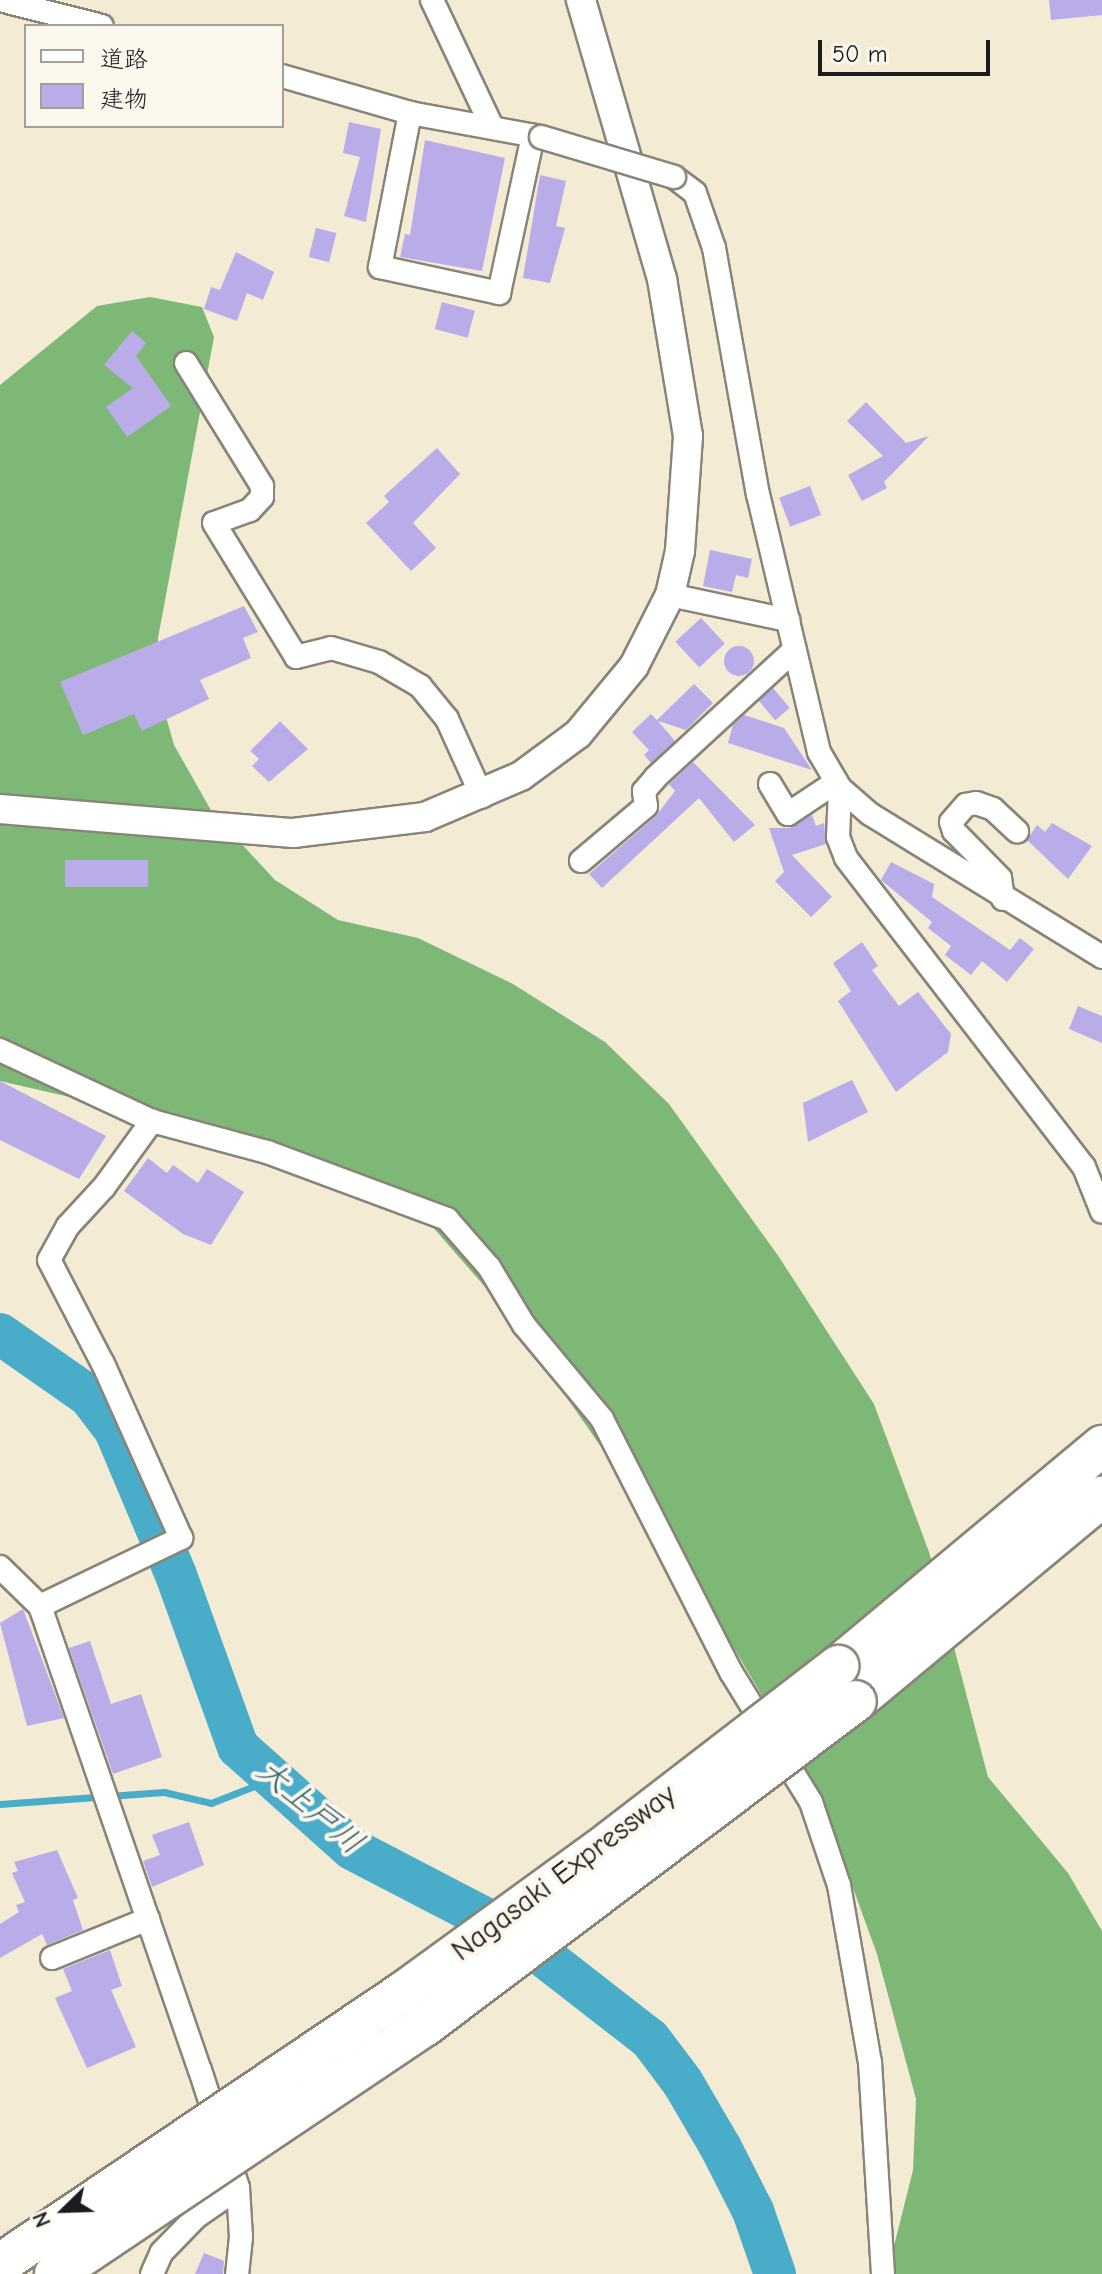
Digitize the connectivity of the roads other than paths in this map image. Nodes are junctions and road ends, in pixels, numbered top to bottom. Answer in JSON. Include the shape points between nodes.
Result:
{"nodes":[{"id":1,"x":0,"y":0,"type":"edge"},
{"id":2,"x":432,"y":0,"type":"edge"},
{"id":3,"x":581,"y":0,"type":"edge"},
{"id":4,"x":94,"y":24,"type":"edge"},
{"id":5,"x":284,"y":77,"type":"edge"},
{"id":6,"x":410,"y":113,"type":"junction"},
{"id":7,"x":491,"y":125,"type":"junction"},
{"id":8,"x":537,"y":137,"type":"junction"},
{"id":9,"x":186,"y":363,"type":"dead end"},
{"id":10,"x":670,"y":595,"type":"junction"},
{"id":11,"x":788,"y":620,"type":"junction"},
{"id":12,"x":794,"y":650,"type":"junction"},
{"id":13,"x":770,"y":784,"type":"dead end"},
{"id":14,"x":838,"y":785,"type":"junction"},
{"id":15,"x":482,"y":796,"type":"junction"},
{"id":16,"x":0,"y":809,"type":"edge"},
{"id":17,"x":1017,"y":831,"type":"dead end"},
{"id":18,"x":581,"y":861,"type":"dead end"},
{"id":19,"x":1003,"y":899,"type":"junction"},
{"id":20,"x":1102,"y":957,"type":"edge"},
{"id":21,"x":0,"y":1050,"type":"edge"},
{"id":22,"x":152,"y":1121,"type":"junction"},
{"id":23,"x":1102,"y":1212,"type":"edge"},
{"id":24,"x":1102,"y":1446,"type":"edge"},
{"id":25,"x":1102,"y":1497,"type":"edge"},
{"id":26,"x":0,"y":1567,"type":"edge"},
{"id":27,"x":40,"y":1606,"type":"junction"},
{"id":28,"x":148,"y":1919,"type":"junction"},
{"id":29,"x":52,"y":1958,"type":"dead end"},
{"id":30,"x":238,"y":2188,"type":"junction"},
{"id":31,"x":0,"y":2264,"type":"edge"},
{"id":32,"x":55,"y":2274,"type":"edge"},
{"id":33,"x":152,"y":2274,"type":"edge"},
{"id":34,"x":237,"y":2274,"type":"edge"},
{"id":35,"x":883,"y":2274,"type":"edge"}],
"edges":[{"from":1,"to":4,"type":"street"},
{"from":2,"to":7,"type":"street"},
{"from":3,"to":10,"type":"street","via":[[662,279],[678,358],[688,436],[687,506]]},
{"from":5,"to":6,"type":"street"},
{"from":6,"to":7,"type":"street"},
{"from":6,"to":8,"type":"street","via":[[380,267],[499,293]]},
{"from":7,"to":8,"type":"street"},
{"from":8,"to":11,"type":"street","bridge":true,"via":[[674,177],[695,193],[706,219],[758,494]]},
{"from":9,"to":15,"type":"street","via":[[262,486],[262,497],[250,510],[214,523],[296,657],[331,648],[379,662],[420,686],[447,719]]},
{"from":10,"to":11,"type":"street"},
{"from":10,"to":15,"type":"street","via":[[634,666],[578,734],[521,776]]},
{"from":11,"to":12,"type":"street"},
{"from":12,"to":14,"type":"street","via":[[819,752]]},
{"from":12,"to":18,"type":"street","via":[[656,777],[644,791],[646,806]]},
{"from":13,"to":14,"type":"street","via":[[788,814]]},
{"from":14,"to":19,"type":"street","via":[[870,814]]},
{"from":14,"to":23,"type":"street","via":[[838,837],[846,858],[1084,1167]]},
{"from":15,"to":16,"type":"street","via":[[425,817],[329,832],[244,831]]},
{"from":17,"to":19,"type":"street","via":[[993,809],[976,803],[966,805],[951,822],[1000,878]]},
{"from":19,"to":20,"type":"street"},
{"from":21,"to":22,"type":"street"},
{"from":22,"to":27,"type":"street","via":[[68,1226],[49,1260],[103,1364],[181,1538]]},
{"from":22,"to":35,"type":"street","via":[[267,1152],[447,1219],[489,1267],[524,1325],[602,1419],[731,1672],[811,1802],[839,1885],[870,2062]]},
{"from":24,"to":31,"type":"highway","name":"Nagasaki Expressway","bridge":true,"via":[[838,1666],[611,1841],[402,1993]]},
{"from":25,"to":32,"type":"highway","name":"Nagasaki Expressway","bridge":true,"via":[[856,1701],[426,2025]]},
{"from":26,"to":27,"type":"street"},
{"from":27,"to":28,"type":"street"},
{"from":28,"to":29,"type":"street"},
{"from":28,"to":30,"type":"street"},
{"from":30,"to":33,"type":"street","via":[[170,2243]]},
{"from":30,"to":34,"type":"street"}]}
